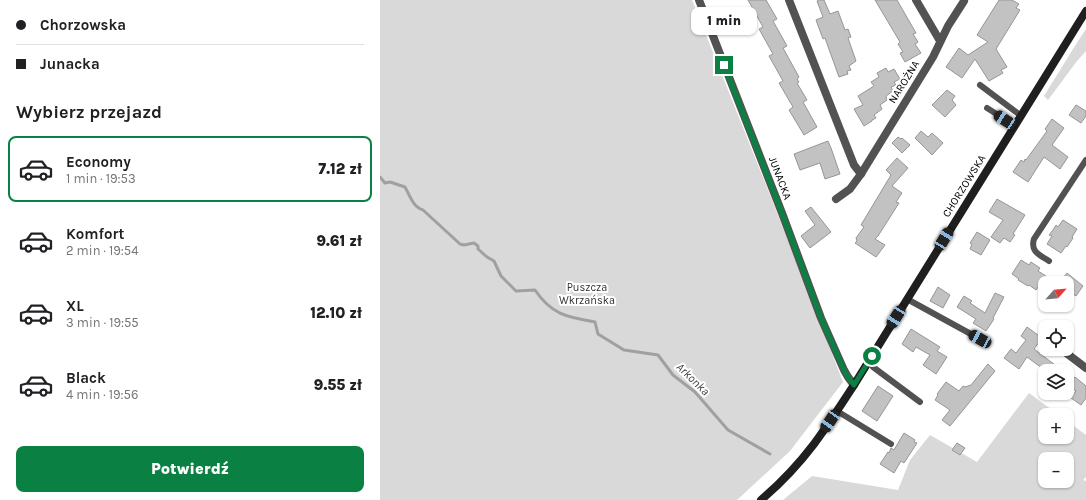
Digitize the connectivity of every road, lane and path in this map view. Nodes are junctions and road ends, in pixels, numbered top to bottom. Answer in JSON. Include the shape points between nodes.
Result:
{"nodes":[{"id":1,"x":699,"y":0,"type":"edge"},
{"id":2,"x":790,"y":0,"type":"edge"},
{"id":3,"x":916,"y":0,"type":"edge"},
{"id":4,"x":964,"y":1,"type":"edge"},
{"id":5,"x":1086,"y":11,"type":"edge"},
{"id":6,"x":940,"y":41,"type":"junction"},
{"id":7,"x":980,"y":85,"type":"dead end"},
{"id":8,"x":987,"y":108,"type":"dead end"},
{"id":9,"x":1020,"y":115,"type":"junction"},
{"id":10,"x":1014,"y":126,"type":"junction"},
{"id":11,"x":1086,"y":160,"type":"edge"},
{"id":12,"x":860,"y":174,"type":"junction"},
{"id":13,"x":836,"y":199,"type":"dead end"},
{"id":14,"x":1049,"y":261,"type":"dead end"},
{"id":15,"x":907,"y":299,"type":"junction"},
{"id":16,"x":980,"y":339,"type":"dead end"},
{"id":17,"x":1070,"y":356,"type":"edge"},
{"id":18,"x":873,"y":367,"type":"dead end"},
{"id":19,"x":1086,"y":368,"type":"edge"},
{"id":20,"x":854,"y":385,"type":"junction"},
{"id":21,"x":920,"y":402,"type":"dead end"},
{"id":22,"x":837,"y":410,"type":"junction"},
{"id":23,"x":891,"y":444,"type":"dead end"},
{"id":24,"x":761,"y":500,"type":"edge"}],
"edges":[{"from":1,"to":20,"type":"street","name":"JUNACKA","via":[[821,318],[844,370]]},
{"from":2,"to":12,"type":"street","via":[[854,165]]},
{"from":3,"to":6,"type":"street"},
{"from":4,"to":6,"type":"street","name":"NAROŻNA"},
{"from":5,"to":9,"type":"street","name":"CHORZOWSKA"},
{"from":6,"to":12,"type":"street","name":"NAROŻNA","via":[[933,57]]},
{"from":7,"to":9,"type":"lane"},
{"from":8,"to":10,"type":"lane"},
{"from":9,"to":10,"type":"street","name":"CHORZOWSKA"},
{"from":10,"to":15,"type":"street","name":"CHORZOWSKA"},
{"from":11,"to":14,"type":"lane","via":[[1032,244],[1035,251]]},
{"from":12,"to":13,"type":"street","name":"NAROŻNA","via":[[850,189]]},
{"from":15,"to":16,"type":"lane"},
{"from":15,"to":20,"type":"street","name":"CHORZOWSKA"},
{"from":17,"to":19,"type":"street"},
{"from":18,"to":21,"type":"lane"},
{"from":20,"to":22,"type":"street","name":"CHORZOWSKA"},
{"from":22,"to":23,"type":"lane"},
{"from":22,"to":24,"type":"street","name":"CHORZOWSKA","via":[[807,453]]}]}
